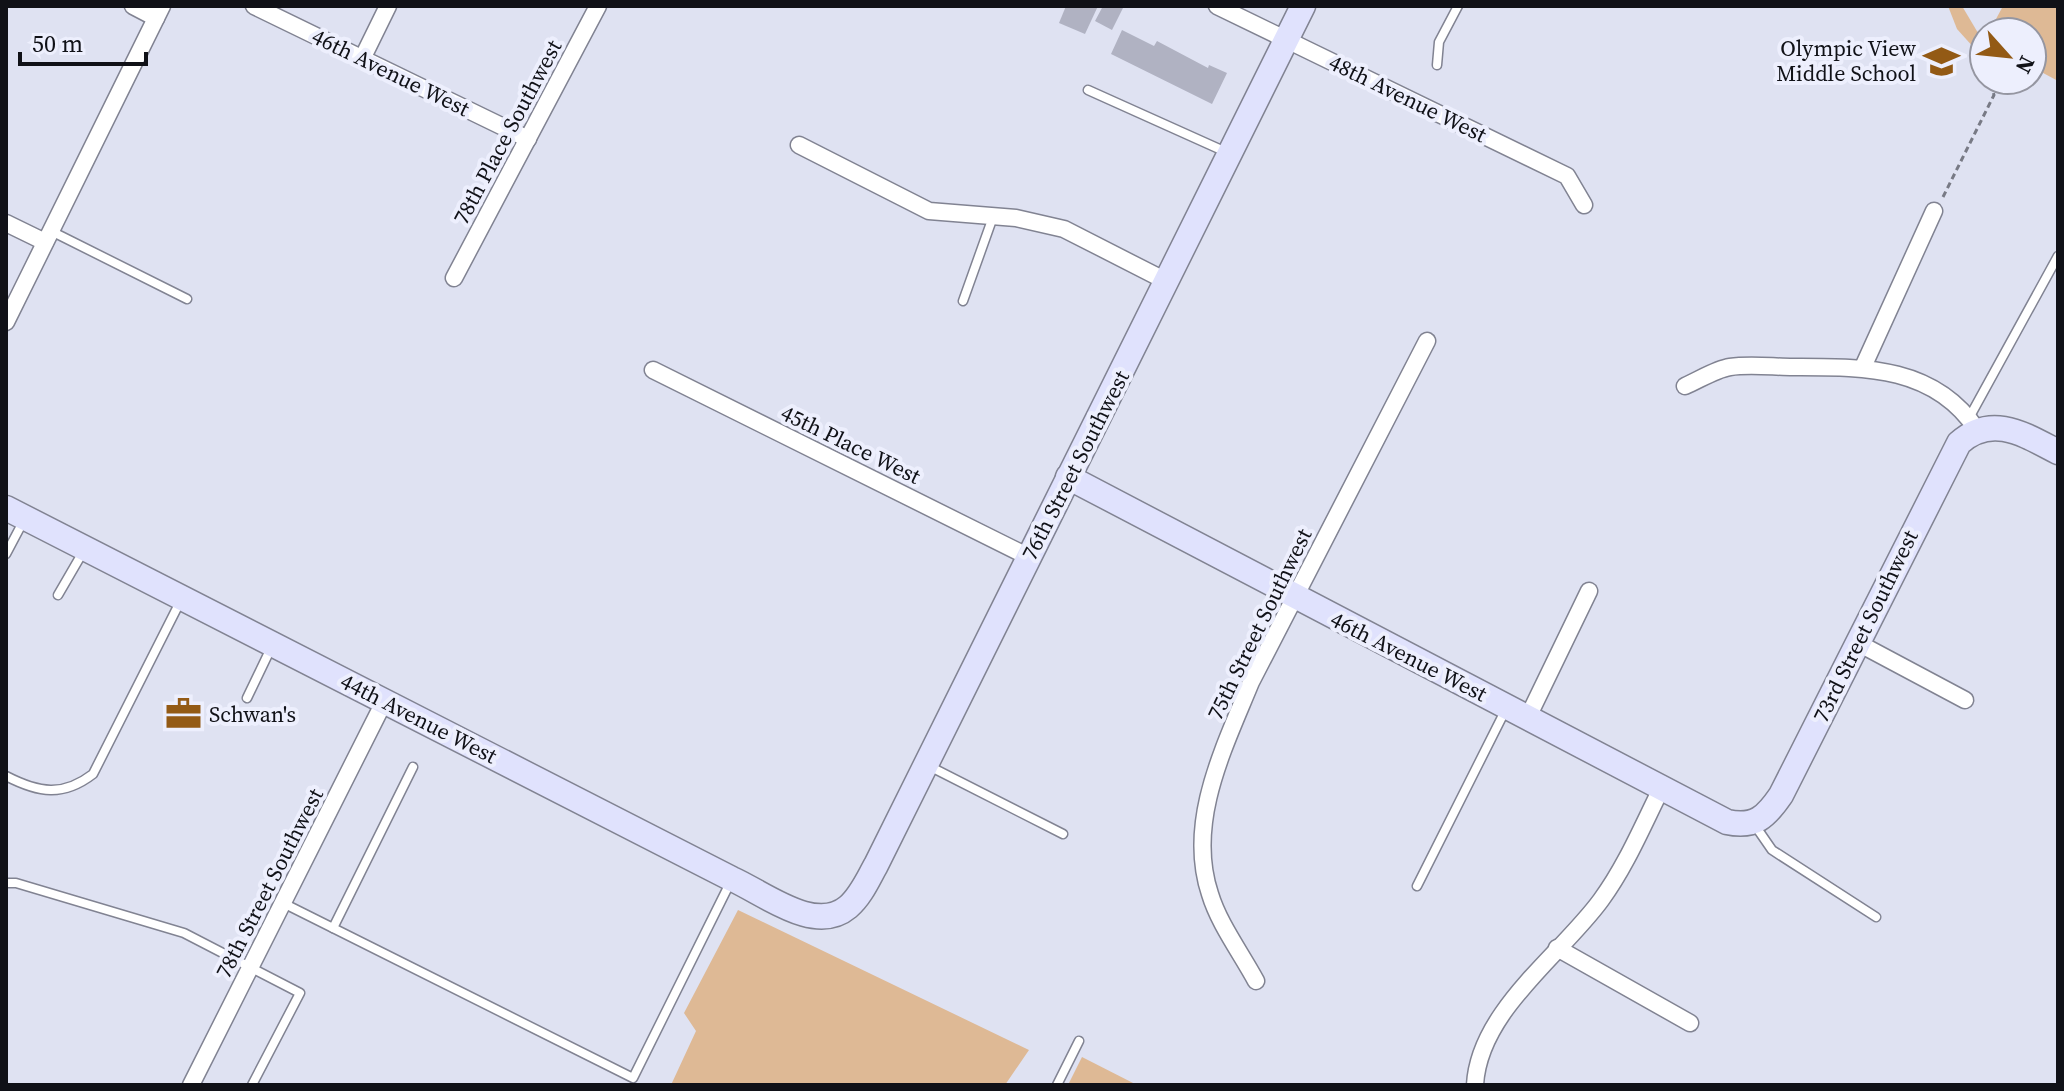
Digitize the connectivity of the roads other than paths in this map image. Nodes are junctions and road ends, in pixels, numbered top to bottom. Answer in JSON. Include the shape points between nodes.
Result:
{"nodes":[{"id":1,"x":133,"y":6,"type":"edge"},
{"id":2,"x":254,"y":6,"type":"edge"},
{"id":3,"x":388,"y":6,"type":"edge"},
{"id":4,"x":598,"y":6,"type":"edge"},
{"id":5,"x":1217,"y":6,"type":"edge"},
{"id":6,"x":1303,"y":6,"type":"edge"},
{"id":7,"x":1458,"y":6,"type":"edge"},
{"id":8,"x":159,"y":12,"type":"edge"},
{"id":9,"x":1286,"y":40,"type":"junction"},
{"id":10,"x":363,"y":57,"type":"junction"},
{"id":11,"x":1437,"y":65,"type":"dead end"},
{"id":12,"x":1088,"y":90,"type":"dead end"},
{"id":13,"x":528,"y":139,"type":"junction"},
{"id":14,"x":799,"y":145,"type":"dead end"},
{"id":15,"x":1230,"y":154,"type":"junction"},
{"id":16,"x":1584,"y":205,"type":"dead end"},
{"id":17,"x":1934,"y":211,"type":"road end"},
{"id":18,"x":993,"y":216,"type":"junction"},
{"id":19,"x":6,"y":223,"type":"edge"},
{"id":20,"x":48,"y":236,"type":"junction"},
{"id":21,"x":2058,"y":256,"type":"edge"},
{"id":22,"x":454,"y":278,"type":"dead end"},
{"id":23,"x":1168,"y":282,"type":"junction"},
{"id":24,"x":187,"y":299,"type":"dead end"},
{"id":25,"x":963,"y":301,"type":"dead end"},
{"id":26,"x":6,"y":322,"type":"edge"},
{"id":27,"x":1427,"y":341,"type":"dead end"},
{"id":28,"x":1863,"y":367,"type":"junction"},
{"id":29,"x":653,"y":370,"type":"dead end"},
{"id":30,"x":1685,"y":386,"type":"dead end"},
{"id":31,"x":1973,"y":424,"type":"junction"},
{"id":32,"x":2058,"y":452,"type":"edge"},
{"id":33,"x":1068,"y":477,"type":"junction"},
{"id":34,"x":15,"y":513,"type":"edge"},
{"id":35,"x":88,"y":549,"type":"junction"},
{"id":36,"x":6,"y":554,"type":"edge"},
{"id":37,"x":1029,"y":557,"type":"junction"},
{"id":38,"x":1589,"y":591,"type":"dead end"},
{"id":39,"x":58,"y":595,"type":"dead end"},
{"id":40,"x":183,"y":598,"type":"junction"},
{"id":41,"x":1295,"y":598,"type":"junction"},
{"id":42,"x":273,"y":643,"type":"junction"},
{"id":43,"x":1858,"y":643,"type":"junction"},
{"id":44,"x":247,"y":698,"type":"dead end"},
{"id":45,"x":385,"y":700,"type":"junction"},
{"id":46,"x":1965,"y":700,"type":"dead end"},
{"id":47,"x":1518,"y":712,"type":"junction"},
{"id":48,"x":925,"y":764,"type":"junction"},
{"id":49,"x":413,"y":767,"type":"dead end"},
{"id":50,"x":6,"y":776,"type":"edge"},
{"id":51,"x":1662,"y":787,"type":"junction"},
{"id":52,"x":1753,"y":823,"type":"junction"},
{"id":53,"x":1063,"y":834,"type":"dead end"},
{"id":54,"x":732,"y":879,"type":"junction"},
{"id":55,"x":6,"y":883,"type":"edge"},
{"id":56,"x":1417,"y":886,"type":"dead end"},
{"id":57,"x":285,"y":904,"type":"junction"},
{"id":58,"x":834,"y":915,"type":"joint"},
{"id":59,"x":1876,"y":917,"type":"dead end"},
{"id":60,"x":333,"y":928,"type":"junction"},
{"id":61,"x":1557,"y":948,"type":"junction"},
{"id":62,"x":251,"y":968,"type":"junction"},
{"id":63,"x":1256,"y":981,"type":"dead end"},
{"id":64,"x":1690,"y":1023,"type":"dead end"},
{"id":65,"x":1079,"y":1041,"type":"dead end"},
{"id":66,"x":191,"y":1085,"type":"edge"},
{"id":67,"x":252,"y":1085,"type":"edge"},
{"id":68,"x":1057,"y":1085,"type":"edge"},
{"id":69,"x":1475,"y":1085,"type":"edge"}],
"edges":[{"from":1,"to":8,"type":"street"},
{"from":2,"to":10,"type":"street","name":"46th Avenue West"},
{"from":3,"to":10,"type":"street"},
{"from":4,"to":13,"type":"street","name":"78th Place Southwest"},
{"from":5,"to":9,"type":"street","name":"48th Avenue West"},
{"from":6,"to":9,"type":"street","name":"76th Street Southwest"},
{"from":7,"to":11,"type":"lane","via":[[1439,42]]},
{"from":8,"to":20,"type":"street"},
{"from":9,"to":15,"type":"street","name":"76th Street Southwest"},
{"from":9,"to":16,"type":"street","name":"48th Avenue West","via":[[1567,176]]},
{"from":10,"to":13,"type":"street","name":"46th Avenue West"},
{"from":12,"to":15,"type":"lane"},
{"from":13,"to":22,"type":"street","name":"78th Place Southwest"},
{"from":14,"to":18,"type":"street","via":[[929,211]]},
{"from":15,"to":23,"type":"street","name":"76th Street Southwest"},
{"from":17,"to":28,"type":"street"},
{"from":18,"to":23,"type":"street","via":[[1064,229]]},
{"from":18,"to":25,"type":"lane"},
{"from":19,"to":20,"type":"street"},
{"from":20,"to":24,"type":"lane"},
{"from":20,"to":26,"type":"street"},
{"from":21,"to":31,"type":"lane"},
{"from":23,"to":33,"type":"street","name":"76th Street Southwest"},
{"from":27,"to":41,"type":"street","name":"75th Street Southwest"},
{"from":28,"to":30,"type":"street","via":[[1728,367]]},
{"from":28,"to":31,"type":"street","via":[[1939,390]]},
{"from":29,"to":37,"type":"street","name":"45th Place West"},
{"from":31,"to":32,"type":"street","via":[[2005,428]]},
{"from":31,"to":43,"type":"street","name":"73rd Street Southwest","via":[[1951,453]]},
{"from":33,"to":37,"type":"street","name":"76th Street Southwest"},
{"from":33,"to":41,"type":"street","name":"46th Avenue West"},
{"from":34,"to":35,"type":"street","name":"44th Avenue West"},
{"from":34,"to":36,"type":"lane"},
{"from":35,"to":39,"type":"lane","via":[[79,554]]},
{"from":35,"to":40,"type":"street","name":"44th Avenue West"},
{"from":37,"to":48,"type":"street","name":"76th Street Southwest"},
{"from":38,"to":47,"type":"street"},
{"from":40,"to":42,"type":"street","name":"44th Avenue West"},
{"from":40,"to":50,"type":"lane","via":[[93,774],[78,785],[54,791]]},
{"from":41,"to":47,"type":"street","name":"46th Avenue West"},
{"from":41,"to":63,"type":"street","name":"75th Street Southwest","via":[[1228,734],[1204,816],[1202,858],[1210,896]]},
{"from":42,"to":44,"type":"lane"},
{"from":42,"to":45,"type":"street","name":"44th Avenue West"},
{"from":43,"to":46,"type":"street"},
{"from":43,"to":52,"type":"street","name":"73rd Street Southwest","via":[[1781,795],[1767,815]]},
{"from":45,"to":54,"type":"street","name":"44th Avenue West"},
{"from":45,"to":57,"type":"street","name":"78th Street Southwest"},
{"from":47,"to":51,"type":"street","name":"46th Avenue West"},
{"from":47,"to":56,"type":"lane"},
{"from":48,"to":53,"type":"lane"},
{"from":48,"to":58,"type":"street","name":"76th Street Southwest","via":[[857,897]]},
{"from":49,"to":60,"type":"lane"},
{"from":51,"to":52,"type":"street","name":"46th Avenue West","via":[[1727,822]]},
{"from":51,"to":61,"type":"street","via":[[1612,885]]},
{"from":52,"to":59,"type":"lane","via":[[1772,850]]},
{"from":54,"to":58,"type":"street","name":"44th Avenue West","via":[[801,913]]},
{"from":54,"to":60,"type":"lane","via":[[633,1078]]},
{"from":55,"to":62,"type":"lane","via":[[184,933]]},
{"from":57,"to":60,"type":"lane"},
{"from":57,"to":62,"type":"street","name":"78th Street Southwest"},
{"from":61,"to":64,"type":"street"},
{"from":61,"to":69,"type":"street","via":[[1503,1014],[1479,1063]]},
{"from":62,"to":66,"type":"street","name":"78th Street Southwest"},
{"from":62,"to":67,"type":"lane","via":[[300,993]]},
{"from":65,"to":68,"type":"lane"}]}
